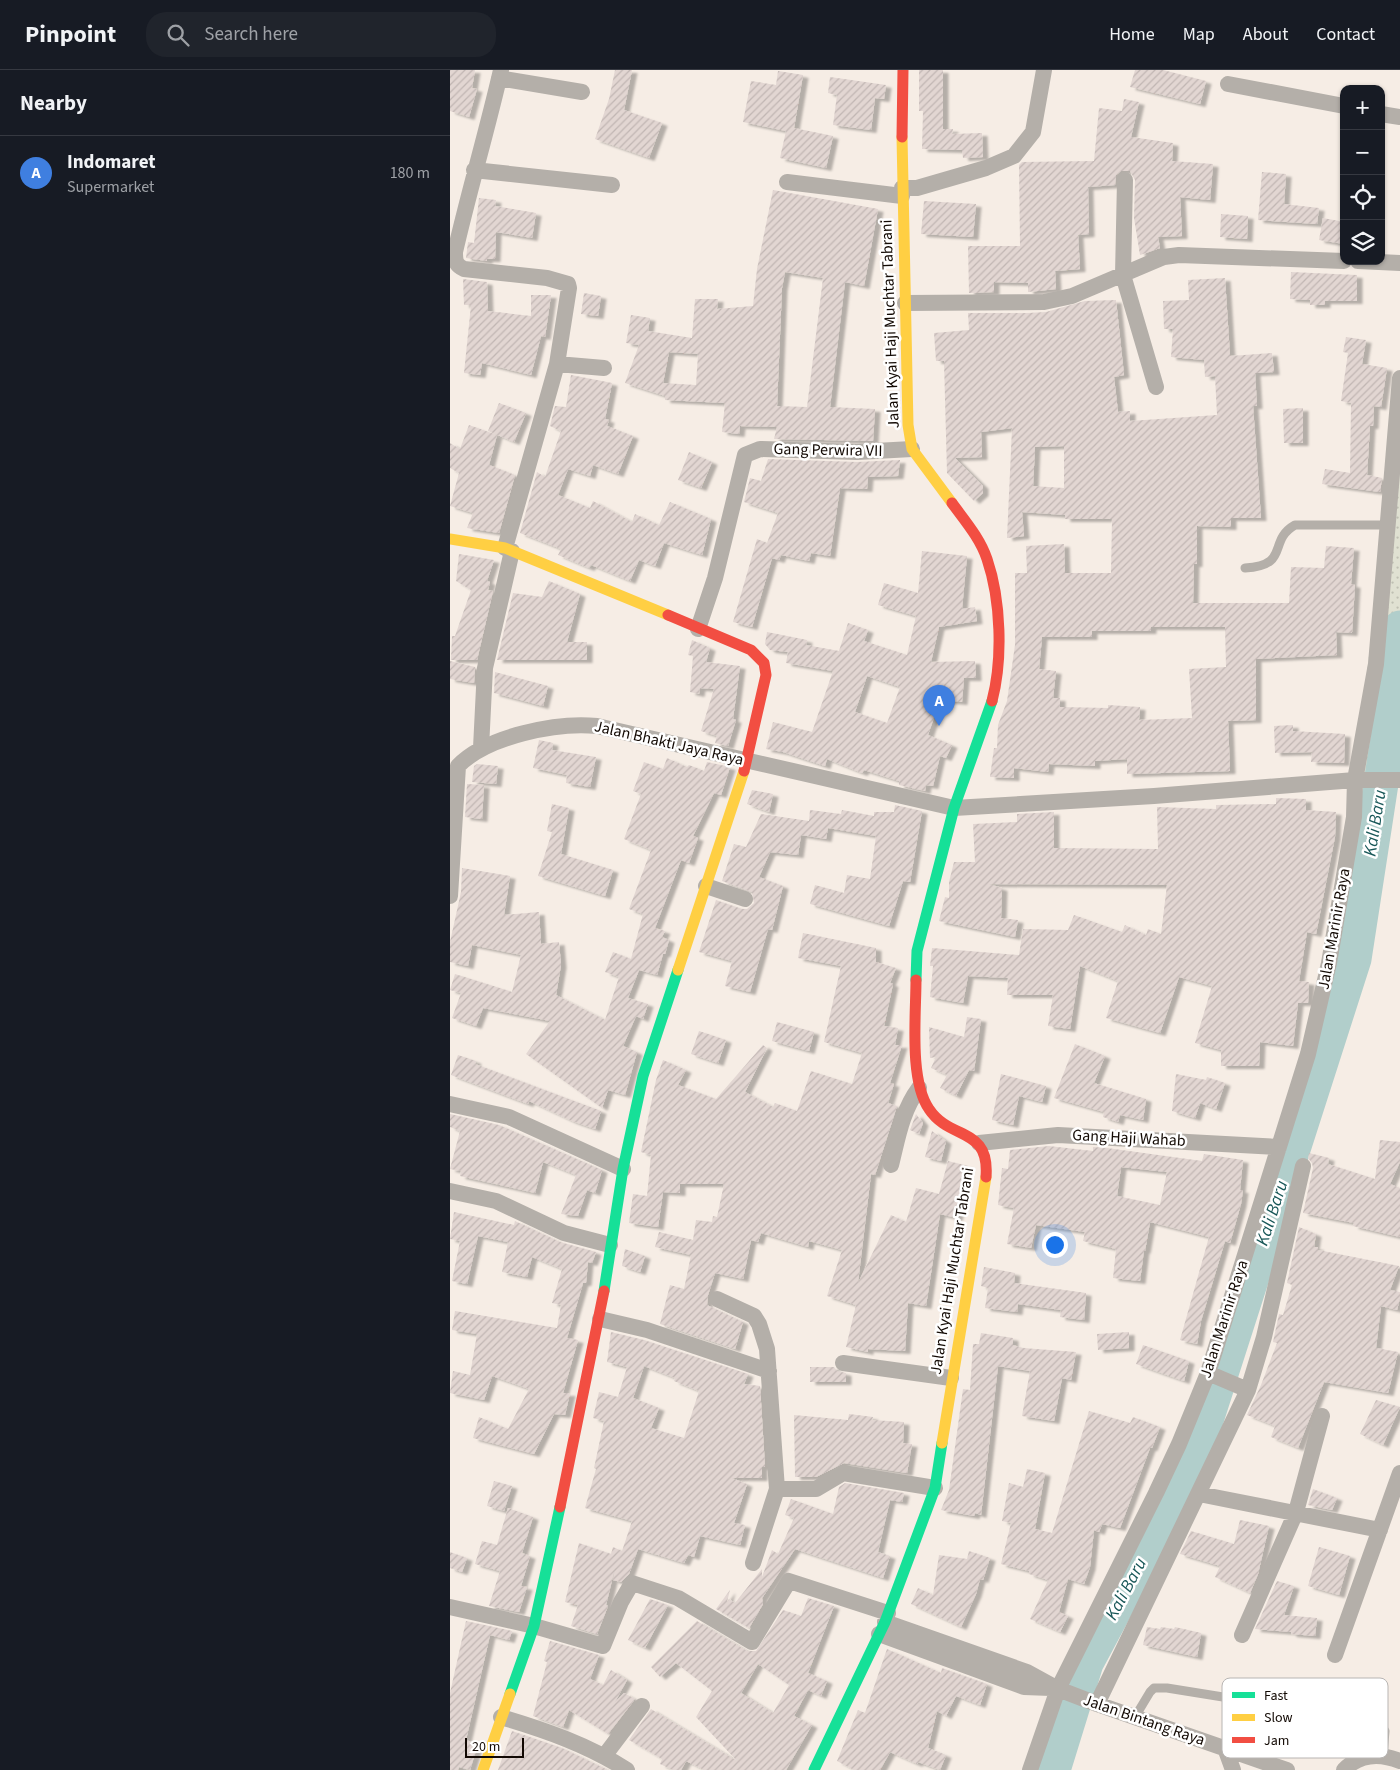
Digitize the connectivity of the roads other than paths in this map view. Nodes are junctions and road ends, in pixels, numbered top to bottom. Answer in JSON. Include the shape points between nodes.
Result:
{"nodes":[{"id":1,"x":903,"y":70,"type":"edge"},
{"id":2,"x":1044,"y":70,"type":"edge"},
{"id":3,"x":500,"y":74,"type":"edge"},
{"id":4,"x":1228,"y":84,"type":"dead end"},
{"id":5,"x":582,"y":92,"type":"dead end"},
{"id":6,"x":1340,"y":105,"type":"edge"},
{"id":7,"x":1385,"y":115,"type":"edge"},
{"id":8,"x":1400,"y":117,"type":"edge"},
{"id":9,"x":474,"y":170,"type":"junction"},
{"id":10,"x":1125,"y":180,"type":"dead end"},
{"id":11,"x":787,"y":182,"type":"dead end"},
{"id":12,"x":612,"y":185,"type":"dead end"},
{"id":13,"x":902,"y":192,"type":"junction"},
{"id":14,"x":1340,"y":261,"type":"edge"},
{"id":15,"x":1385,"y":262,"type":"edge"},
{"id":16,"x":1400,"y":263,"type":"edge"},
{"id":17,"x":1123,"y":275,"type":"junction"},
{"id":18,"x":905,"y":303,"type":"junction"},
{"id":19,"x":557,"y":364,"type":"junction"},
{"id":20,"x":604,"y":368,"type":"dead end"},
{"id":21,"x":1400,"y":378,"type":"edge"},
{"id":22,"x":1156,"y":387,"type":"dead end"},
{"id":23,"x":912,"y":449,"type":"junction"},
{"id":24,"x":1396,"y":526,"type":"edge"},
{"id":25,"x":450,"y":540,"type":"edge"},
{"id":26,"x":508,"y":550,"type":"junction"},
{"id":27,"x":1244,"y":568,"type":"dead end"},
{"id":28,"x":698,"y":629,"type":"junction"},
{"id":29,"x":481,"y":748,"type":"junction"},
{"id":30,"x":747,"y":761,"type":"junction"},
{"id":31,"x":454,"y":765,"type":"edge"},
{"id":32,"x":1363,"y":780,"type":"junction"},
{"id":33,"x":1398,"y":780,"type":"edge"},
{"id":34,"x":954,"y":808,"type":"junction"},
{"id":35,"x":706,"y":886,"type":"junction"},
{"id":36,"x":450,"y":896,"type":"edge"},
{"id":37,"x":745,"y":899,"type":"dead end"},
{"id":38,"x":919,"y":1088,"type":"junction"},
{"id":39,"x":450,"y":1104,"type":"edge"},
{"id":40,"x":979,"y":1143,"type":"junction"},
{"id":41,"x":1279,"y":1147,"type":"junction"},
{"id":42,"x":891,"y":1165,"type":"dead end"},
{"id":43,"x":1304,"y":1166,"type":"dead end"},
{"id":44,"x":623,"y":1169,"type":"junction"},
{"id":45,"x":450,"y":1191,"type":"edge"},
{"id":46,"x":610,"y":1245,"type":"junction"},
{"id":47,"x":717,"y":1299,"type":"dead end"},
{"id":48,"x":600,"y":1318,"type":"junction"},
{"id":49,"x":843,"y":1363,"type":"dead end"},
{"id":50,"x":769,"y":1371,"type":"junction"},
{"id":51,"x":1210,"y":1374,"type":"junction"},
{"id":52,"x":951,"y":1378,"type":"junction"},
{"id":53,"x":1242,"y":1387,"type":"junction"},
{"id":54,"x":1322,"y":1416,"type":"dead end"},
{"id":55,"x":1400,"y":1473,"type":"edge"},
{"id":56,"x":936,"y":1488,"type":"junction"},
{"id":57,"x":777,"y":1489,"type":"junction"},
{"id":58,"x":1199,"y":1494,"type":"junction"},
{"id":59,"x":1296,"y":1512,"type":"junction"},
{"id":60,"x":1380,"y":1530,"type":"junction"},
{"id":61,"x":753,"y":1563,"type":"dead end"},
{"id":62,"x":450,"y":1608,"type":"edge"},
{"id":63,"x":884,"y":1623,"type":"junction"},
{"id":64,"x":534,"y":1626,"type":"junction"},
{"id":65,"x":1242,"y":1635,"type":"dead end"},
{"id":66,"x":1335,"y":1655,"type":"dead end"},
{"id":67,"x":1060,"y":1690,"type":"junction"},
{"id":68,"x":1222,"y":1697,"type":"edge"},
{"id":69,"x":1093,"y":1703,"type":"junction"},
{"id":70,"x":642,"y":1706,"type":"dead end"},
{"id":71,"x":501,"y":1717,"type":"junction"},
{"id":72,"x":1135,"y":1717,"type":"junction"},
{"id":73,"x":1222,"y":1747,"type":"edge"},
{"id":74,"x":604,"y":1755,"type":"junction"},
{"id":75,"x":1388,"y":1756,"type":"edge"},
{"id":76,"x":1229,"y":1758,"type":"edge"},
{"id":77,"x":1253,"y":1758,"type":"edge"},
{"id":78,"x":1361,"y":1758,"type":"edge"},
{"id":79,"x":1400,"y":1761,"type":"edge"},
{"id":80,"x":483,"y":1770,"type":"edge"},
{"id":81,"x":627,"y":1770,"type":"edge"},
{"id":82,"x":814,"y":1770,"type":"edge"},
{"id":83,"x":1030,"y":1770,"type":"edge"},
{"id":84,"x":1233,"y":1770,"type":"edge"},
{"id":85,"x":1287,"y":1770,"type":"edge"},
{"id":86,"x":1344,"y":1770,"type":"edge"}],
"edges":[{"from":1,"to":13,"type":"street","name":"Jalan Kyai Haji Muchtar Tabrani"},
{"from":2,"to":13,"type":"street","via":[[1033,132],[1014,156],[986,168]]},
{"from":3,"to":5,"type":"street"},
{"from":3,"to":9,"type":"street"},
{"from":4,"to":6,"type":"street"},
{"from":7,"to":8,"type":"street"},
{"from":9,"to":12,"type":"street"},
{"from":9,"to":19,"type":"street","via":[[455,261],[464,269],[547,278],[568,284],[570,296]]},
{"from":10,"to":17,"type":"street"},
{"from":11,"to":13,"type":"street"},
{"from":13,"to":18,"type":"street","name":"Jalan Kyai Haji Muchtar Tabrani"},
{"from":14,"to":17,"type":"street","via":[[1179,255],[1164,257]]},
{"from":15,"to":16,"type":"street"},
{"from":17,"to":18,"type":"street","via":[[1072,296],[1044,302]]},
{"from":17,"to":22,"type":"street"},
{"from":18,"to":23,"type":"street","name":"Jalan Kyai Haji Muchtar Tabrani","via":[[908,426]]},
{"from":19,"to":20,"type":"street"},
{"from":19,"to":26,"type":"street"},
{"from":21,"to":24,"type":"street","name":"Jalan Marinir Raya"},
{"from":23,"to":28,"type":"street","name":"Gang Perwira VII","via":[[857,452],[760,449],[745,455],[718,569]]},
{"from":23,"to":34,"type":"street","name":"Jalan Kyai Haji Muchtar Tabrani","via":[[975,534],[987,559],[999,634],[998,673],[993,699]]},
{"from":24,"to":27,"type":"lane","via":[[1295,525],[1286,530],[1274,558],[1267,565]]},
{"from":24,"to":32,"type":"street","name":"Jalan Marinir Raya"},
{"from":25,"to":26,"type":"street"},
{"from":26,"to":28,"type":"street"},
{"from":26,"to":29,"type":"street","via":[[485,668]]},
{"from":28,"to":30,"type":"street","via":[[751,650],[764,663],[766,676]]},
{"from":29,"to":30,"type":"street","name":"Jalan Bhakti Jaya Raya","via":[[557,726],[576,724],[598,726]]},
{"from":29,"to":31,"type":"street","name":"Jalan Bhakti Jaya Raya"},
{"from":30,"to":34,"type":"street","name":"Jalan Bhakti Jaya Raya"},
{"from":30,"to":35,"type":"street"},
{"from":31,"to":36,"type":"street","name":"Jalan Bhakti Jaya Raya"},
{"from":32,"to":33,"type":"street","name":"Jalan Bhakti Jaya Raya"},
{"from":32,"to":34,"type":"street","name":"Jalan Bhakti Jaya Raya"},
{"from":32,"to":41,"type":"street","name":"Jalan Marinir Raya","via":[[1329,963],[1308,1054]]},
{"from":34,"to":38,"type":"street","name":"Jalan Kyai Haji Muchtar Tabrani","via":[[917,951],[915,1038]]},
{"from":35,"to":37,"type":"street"},
{"from":35,"to":44,"type":"street","via":[[643,1076]]},
{"from":38,"to":40,"type":"street","name":"Jalan Kyai Haji Muchtar Tabrani","via":[[929,1110],[946,1125]]},
{"from":38,"to":42,"type":"street","via":[[902,1119]]},
{"from":39,"to":44,"type":"street","via":[[509,1117]]},
{"from":40,"to":41,"type":"street","name":"Gang Haji Wahab","via":[[1058,1135]]},
{"from":40,"to":52,"type":"street","name":"Jalan Kyai Haji Muchtar Tabrani","via":[[986,1158],[986,1175]]},
{"from":41,"to":51,"type":"street","name":"Jalan Marinir Raya"},
{"from":43,"to":53,"type":"street","via":[[1264,1337]]},
{"from":44,"to":46,"type":"street"},
{"from":45,"to":46,"type":"street","via":[[496,1201],[564,1233]]},
{"from":46,"to":48,"type":"street"},
{"from":47,"to":50,"type":"street","via":[[754,1316],[766,1341]]},
{"from":48,"to":50,"type":"street","via":[[647,1330]]},
{"from":48,"to":64,"type":"street"},
{"from":49,"to":52,"type":"street"},
{"from":50,"to":57,"type":"street"},
{"from":51,"to":53,"type":"street"},
{"from":51,"to":67,"type":"street","name":"Jalan Marinir Raya"},
{"from":52,"to":56,"type":"street","name":"Jalan Kyai Haji Muchtar Tabrani"},
{"from":53,"to":58,"type":"street"},
{"from":54,"to":59,"type":"street"},
{"from":55,"to":60,"type":"street"},
{"from":56,"to":57,"type":"street","via":[[843,1473],[816,1489]]},
{"from":56,"to":63,"type":"street","name":"Jalan Kyai Haji Muchtar Tabrani"},
{"from":57,"to":61,"type":"street"},
{"from":58,"to":59,"type":"street"},
{"from":58,"to":69,"type":"street"},
{"from":59,"to":60,"type":"street"},
{"from":59,"to":65,"type":"street"},
{"from":60,"to":66,"type":"street"},
{"from":62,"to":64,"type":"street"},
{"from":63,"to":64,"type":"street","name":"Jalan Bintang Raya","via":[[789,1581],[752,1642],[678,1598],[632,1583],[603,1646]]},
{"from":63,"to":67,"type":"street","name":"Jalan Bintang Raya","via":[[1024,1686]]},
{"from":63,"to":82,"type":"street","name":"Jalan Kyai Haji Muchtar Tabrani"},
{"from":64,"to":71,"type":"street"},
{"from":67,"to":69,"type":"street","name":"Jalan Bintang Raya"},
{"from":67,"to":83,"type":"street","name":"Jalan Marinir Raya"},
{"from":68,"to":72,"type":"lane","via":[[1154,1688]]},
{"from":69,"to":72,"type":"street","name":"Jalan Bintang Raya"},
{"from":70,"to":74,"type":"street"},
{"from":71,"to":74,"type":"street"},
{"from":71,"to":80,"type":"street"},
{"from":72,"to":73,"type":"street","name":"Jalan Bintang Raya"},
{"from":74,"to":81,"type":"street"},
{"from":75,"to":79,"type":"street"},
{"from":76,"to":84,"type":"street"},
{"from":77,"to":85,"type":"street","name":"Jalan Bintang Raya"},
{"from":78,"to":86,"type":"street"}]}
